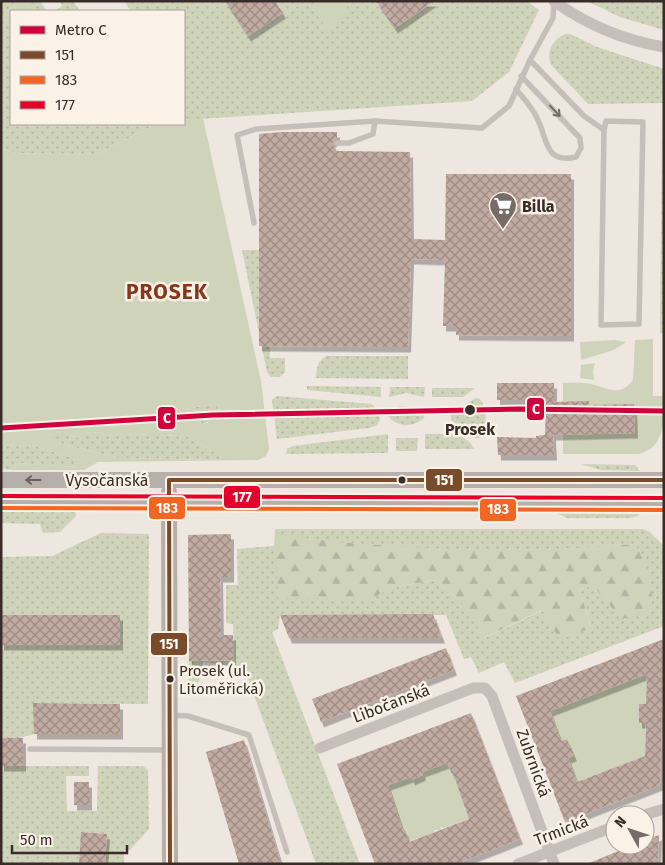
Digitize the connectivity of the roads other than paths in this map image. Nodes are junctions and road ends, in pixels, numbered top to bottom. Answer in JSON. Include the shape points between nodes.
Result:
{"nodes":[{"id":1,"x":554,"y":1,"type":"edge"},
{"id":2,"x":664,"y":47,"type":"edge"},
{"id":3,"x":530,"y":60,"type":"junction"},
{"id":4,"x":522,"y":76,"type":"junction"},
{"id":5,"x":516,"y":90,"type":"junction"},
{"id":6,"x":376,"y":122,"type":"junction"},
{"id":7,"x":604,"y":130,"type":"junction"},
{"id":8,"x":337,"y":143,"type":"dead end"},
{"id":9,"x":254,"y":223,"type":"dead end"},
{"id":10,"x":1,"y":480,"type":"edge"},
{"id":11,"x":170,"y":480,"type":"junction"},
{"id":12,"x":664,"y":480,"type":"edge"},
{"id":13,"x":1,"y":502,"type":"edge"},
{"id":14,"x":169,"y":502,"type":"junction"},
{"id":15,"x":664,"y":504,"type":"edge"},
{"id":16,"x":473,"y":688,"type":"joint"},
{"id":17,"x":169,"y":716,"type":"junction"},
{"id":18,"x":320,"y":748,"type":"dead end"},
{"id":19,"x":30,"y":749,"type":"dead end"},
{"id":20,"x":169,"y":750,"type":"junction"},
{"id":21,"x":605,"y":830,"type":"edge"},
{"id":22,"x":549,"y":851,"type":"junction"},
{"id":23,"x":287,"y":852,"type":"dead end"},
{"id":24,"x":170,"y":864,"type":"edge"},
{"id":25,"x":518,"y":864,"type":"edge"},
{"id":26,"x":554,"y":864,"type":"edge"}],
"edges":[{"from":1,"to":2,"type":"street","via":[[577,18],[603,30]]},
{"from":1,"to":3,"type":"lane","via":[[553,18]]},
{"from":3,"to":4,"type":"lane"},
{"from":3,"to":7,"type":"lane","via":[[584,116]]},
{"from":4,"to":5,"type":"lane"},
{"from":4,"to":5,"type":"lane","one_way":true,"via":[[580,138],[581,148],[576,156],[567,159],[556,157],[548,148],[530,106]]},
{"from":5,"to":6,"type":"lane","via":[[509,106],[482,128]]},
{"from":6,"to":8,"type":"lane","via":[[373,134],[349,143]]},
{"from":6,"to":9,"type":"lane","via":[[256,129],[237,135]]},
{"from":7,"to":7,"type":"lane","via":[[601,325],[639,324],[643,122],[606,121]]},
{"from":11,"to":10,"type":"main road","name":"Vysočanská","one_way":true},
{"from":11,"to":12,"type":"main road","name":"Vysočanská"},
{"from":11,"to":14,"type":"main road"},
{"from":13,"to":14,"type":"main road","name":"Vysočanská"},
{"from":14,"to":15,"type":"main road","name":"Vysočanská"},
{"from":14,"to":17,"type":"main road"},
{"from":16,"to":18,"type":"street","name":"Libočanská"},
{"from":16,"to":22,"type":"street","name":"Zubrnická","via":[[485,688],[492,696]]},
{"from":17,"to":20,"type":"main road"},
{"from":17,"to":23,"type":"lane","via":[[188,716],[249,735]]},
{"from":19,"to":20,"type":"lane"},
{"from":20,"to":24,"type":"main road"},
{"from":21,"to":22,"type":"street","name":"Trmická"},
{"from":22,"to":25,"type":"street","name":"Trmická"},
{"from":22,"to":26,"type":"street","name":"Zubrnická"}]}
